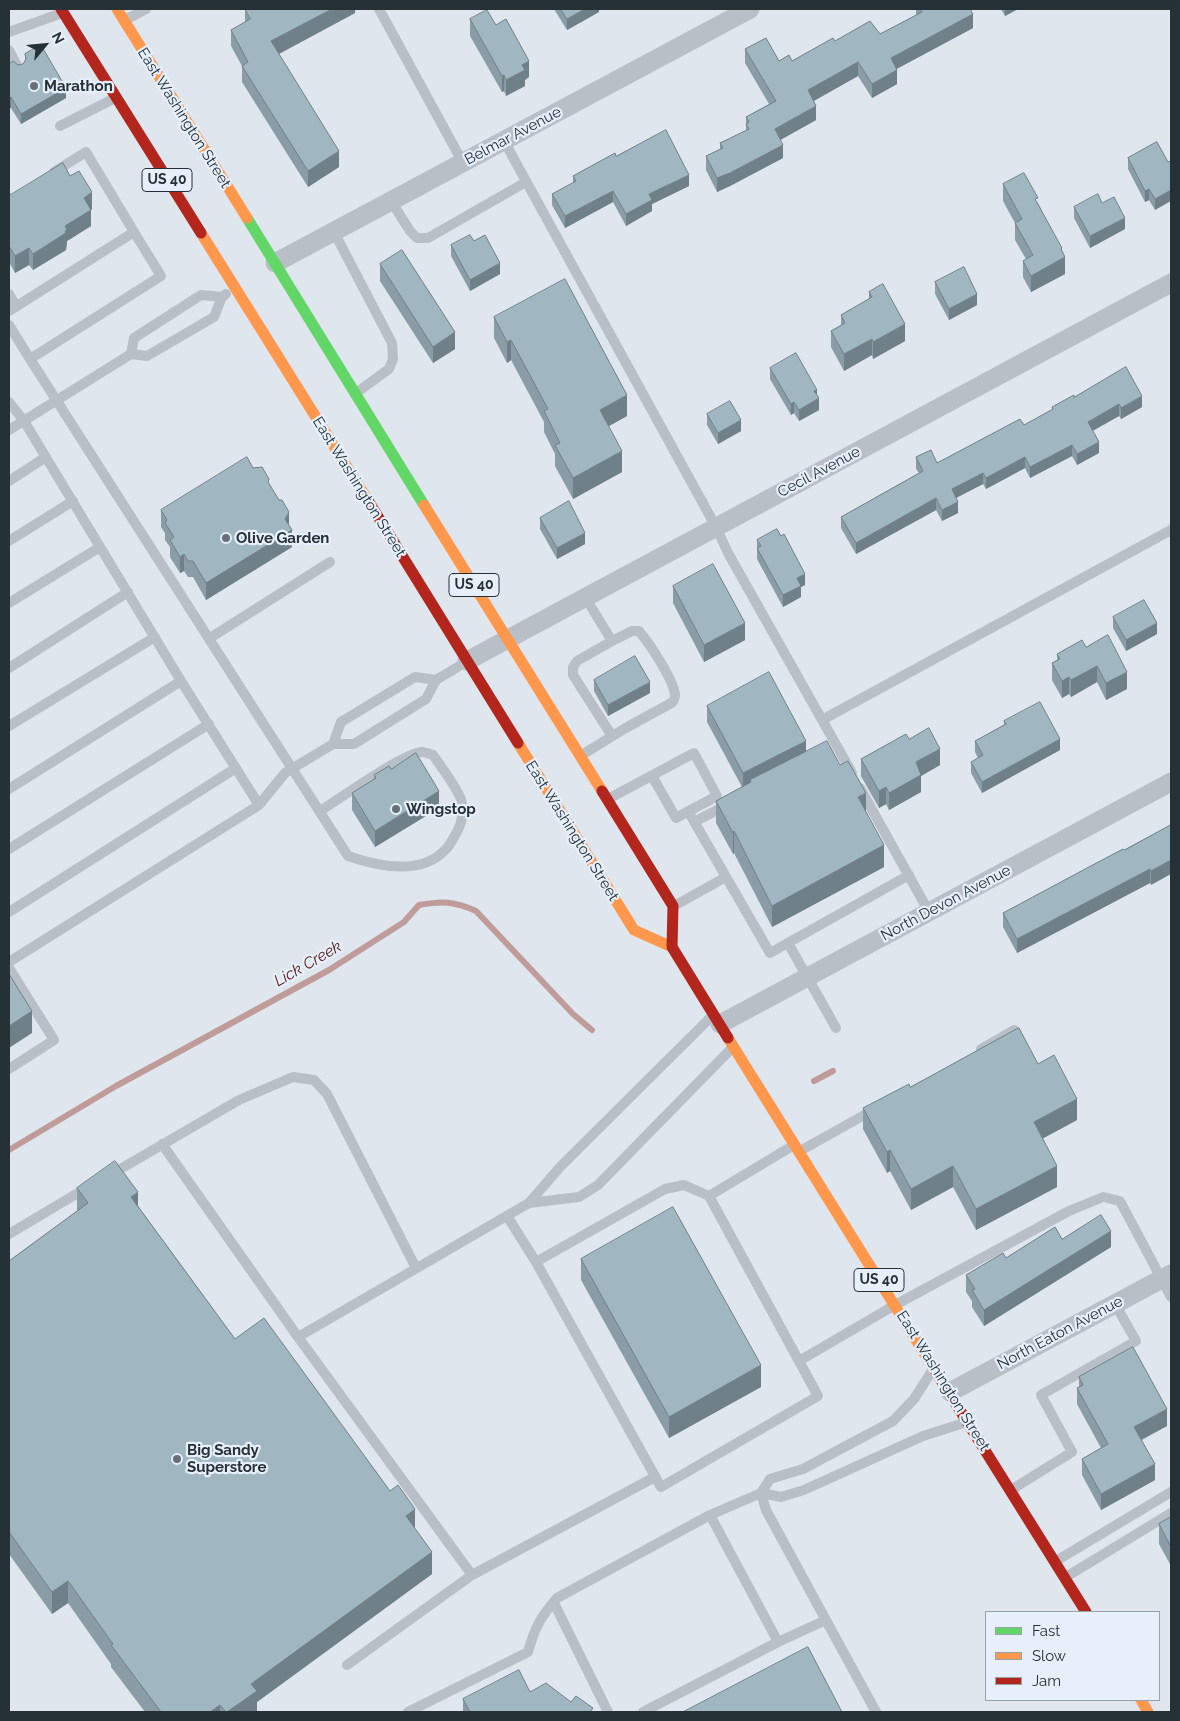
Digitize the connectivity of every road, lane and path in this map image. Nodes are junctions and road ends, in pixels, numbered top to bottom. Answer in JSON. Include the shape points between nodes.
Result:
{"nodes":[{"id":1,"x":117,"y":9,"type":"edge"},
{"id":2,"x":146,"y":9,"type":"edge"},
{"id":3,"x":379,"y":9,"type":"edge"},
{"id":4,"x":750,"y":9,"type":"edge"},
{"id":5,"x":62,"y":10,"type":"edge"},
{"id":6,"x":124,"y":21,"type":"junction"},
{"id":7,"x":9,"y":32,"type":"edge"},
{"id":8,"x":9,"y":50,"type":"edge"},
{"id":9,"x":19,"y":68,"type":"edge"},
{"id":10,"x":116,"y":98,"type":"junction"},
{"id":11,"x":60,"y":126,"type":"dead end"},
{"id":12,"x":504,"y":142,"type":"junction"},
{"id":13,"x":463,"y":163,"type":"junction"},
{"id":14,"x":47,"y":176,"type":"edge"},
{"id":15,"x":526,"y":182,"type":"junction"},
{"id":16,"x":392,"y":201,"type":"junction"},
{"id":17,"x":134,"y":232,"type":"junction"},
{"id":18,"x":334,"y":232,"type":"junction"},
{"id":19,"x":274,"y":263,"type":"junction"},
{"id":20,"x":1171,"y":283,"type":"edge"},
{"id":21,"x":236,"y":288,"type":"junction"},
{"id":22,"x":9,"y":294,"type":"edge"},
{"id":23,"x":222,"y":297,"type":"junction"},
{"id":24,"x":12,"y":308,"type":"edge"},
{"id":25,"x":9,"y":325,"type":"edge"},
{"id":26,"x":131,"y":354,"type":"junction"},
{"id":27,"x":30,"y":359,"type":"junction"},
{"id":28,"x":355,"y":393,"type":"junction"},
{"id":29,"x":56,"y":400,"type":"junction"},
{"id":30,"x":9,"y":402,"type":"edge"},
{"id":31,"x":24,"y":421,"type":"junction"},
{"id":32,"x":9,"y":430,"type":"edge"},
{"id":33,"x":46,"y":457,"type":"junction"},
{"id":34,"x":9,"y":481,"type":"edge"},
{"id":35,"x":72,"y":501,"type":"junction"},
{"id":36,"x":716,"y":527,"type":"junction"},
{"id":37,"x":1171,"y":530,"type":"edge"},
{"id":38,"x":9,"y":542,"type":"edge"},
{"id":39,"x":100,"y":547,"type":"junction"},
{"id":40,"x":330,"y":562,"type":"dead end"},
{"id":41,"x":128,"y":592,"type":"junction"},
{"id":42,"x":585,"y":597,"type":"junction"},
{"id":43,"x":9,"y":603,"type":"edge"},
{"id":44,"x":155,"y":637,"type":"junction"},
{"id":45,"x":210,"y":638,"type":"junction"},
{"id":46,"x":507,"y":638,"type":"junction"},
{"id":47,"x":612,"y":641,"type":"junction"},
{"id":48,"x":467,"y":661,"type":"junction"},
{"id":49,"x":9,"y":668,"type":"edge"},
{"id":50,"x":436,"y":680,"type":"junction"},
{"id":51,"x":181,"y":681,"type":"junction"},
{"id":52,"x":822,"y":720,"type":"junction"},
{"id":53,"x":209,"y":724,"type":"junction"},
{"id":54,"x":9,"y":726,"type":"edge"},
{"id":55,"x":612,"y":736,"type":"junction"},
{"id":56,"x":333,"y":744,"type":"junction"},
{"id":57,"x":580,"y":756,"type":"junction"},
{"id":58,"x":236,"y":768,"type":"junction"},
{"id":59,"x":293,"y":768,"type":"junction"},
{"id":60,"x":652,"y":776,"type":"junction"},
{"id":61,"x":1171,"y":782,"type":"edge"},
{"id":62,"x":9,"y":789,"type":"edge"},
{"id":63,"x":607,"y":800,"type":"junction"},
{"id":64,"x":737,"y":800,"type":"edge"},
{"id":65,"x":259,"y":805,"type":"junction"},
{"id":66,"x":320,"y":811,"type":"junction"},
{"id":67,"x":688,"y":811,"type":"junction"},
{"id":68,"x":694,"y":822,"type":"junction"},
{"id":69,"x":9,"y":849,"type":"edge"},
{"id":70,"x":909,"y":874,"type":"junction"},
{"id":71,"x":726,"y":877,"type":"junction"},
{"id":72,"x":673,"y":906,"type":"junction"},
{"id":73,"x":9,"y":912,"type":"edge"},
{"id":74,"x":929,"y":912,"type":"junction"},
{"id":75,"x":788,"y":943,"type":"junction"},
{"id":76,"x":672,"y":947,"type":"junction"},
{"id":77,"x":9,"y":962,"type":"edge"},
{"id":78,"x":9,"y":968,"type":"edge"},
{"id":79,"x":808,"y":976,"type":"junction"},
{"id":80,"x":717,"y":1019,"type":"junction"},
{"id":81,"x":836,"y":1028,"type":"dead end"},
{"id":82,"x":1014,"y":1030,"type":"edge"},
{"id":83,"x":734,"y":1046,"type":"junction"},
{"id":84,"x":972,"y":1054,"type":"edge"},
{"id":85,"x":9,"y":1069,"type":"edge"},
{"id":86,"x":881,"y":1106,"type":"edge"},
{"id":87,"x":162,"y":1144,"type":"junction"},
{"id":88,"x":797,"y":1148,"type":"junction"},
{"id":89,"x":709,"y":1196,"type":"junction"},
{"id":90,"x":529,"y":1203,"type":"junction"},
{"id":91,"x":507,"y":1216,"type":"junction"},
{"id":92,"x":9,"y":1234,"type":"edge"},
{"id":93,"x":536,"y":1262,"type":"junction"},
{"id":94,"x":416,"y":1268,"type":"junction"},
{"id":95,"x":1166,"y":1276,"type":"edge"},
{"id":96,"x":1171,"y":1297,"type":"edge"},
{"id":97,"x":1115,"y":1304,"type":"junction"},
{"id":98,"x":895,"y":1305,"type":"junction"},
{"id":99,"x":298,"y":1337,"type":"junction"},
{"id":100,"x":799,"y":1361,"type":"junction"},
{"id":101,"x":934,"y":1368,"type":"junction"},
{"id":102,"x":950,"y":1392,"type":"junction"},
{"id":103,"x":968,"y":1422,"type":"junction"},
{"id":104,"x":655,"y":1477,"type":"junction"},
{"id":105,"x":1011,"y":1491,"type":"junction"},
{"id":106,"x":1171,"y":1492,"type":"edge"},
{"id":107,"x":761,"y":1493,"type":"junction"},
{"id":108,"x":1171,"y":1513,"type":"edge"},
{"id":109,"x":710,"y":1516,"type":"junction"},
{"id":110,"x":1055,"y":1561,"type":"junction"},
{"id":111,"x":472,"y":1575,"type":"junction"},
{"id":112,"x":1065,"y":1577,"type":"junction"},
{"id":113,"x":554,"y":1602,"type":"junction"},
{"id":114,"x":1085,"y":1611,"type":"edge"},
{"id":115,"x":826,"y":1620,"type":"junction"},
{"id":116,"x":778,"y":1642,"type":"junction"},
{"id":117,"x":348,"y":1666,"type":"dead end"},
{"id":118,"x":1142,"y":1701,"type":"edge"},
{"id":119,"x":408,"y":1712,"type":"edge"},
{"id":120,"x":608,"y":1712,"type":"edge"},
{"id":121,"x":644,"y":1712,"type":"edge"},
{"id":122,"x":876,"y":1712,"type":"edge"},
{"id":123,"x":1148,"y":1712,"type":"edge"}],
"edges":[{"from":1,"to":6,"type":"main road","name":"East Washington Street","number":"US 40"},
{"from":2,"to":6,"type":"lane"},
{"from":3,"to":13,"type":"lane"},
{"from":4,"to":12,"type":"street","name":"Belmar Avenue"},
{"from":5,"to":7,"type":"lane"},
{"from":5,"to":10,"type":"main road","name":"East Washington Street","number":"US 40"},
{"from":6,"to":19,"type":"main road","name":"East Washington Street","number":"US 40"},
{"from":8,"to":9,"type":"lane"},
{"from":10,"to":11,"type":"lane"},
{"from":10,"to":21,"type":"main road","name":"East Washington Street","number":"US 40"},
{"from":12,"to":13,"type":"street","name":"Belmar Avenue"},
{"from":12,"to":15,"type":"lane"},
{"from":13,"to":16,"type":"street","name":"Belmar Avenue"},
{"from":14,"to":17,"type":"lane","via":[[86,152]]},
{"from":15,"to":16,"type":"lane","via":[[428,238],[417,238],[410,231]]},
{"from":15,"to":36,"type":"lane"},
{"from":16,"to":18,"type":"street","name":"Belmar Avenue"},
{"from":17,"to":24,"type":"lane"},
{"from":17,"to":27,"type":"lane","via":[[161,276]]},
{"from":18,"to":19,"type":"street","name":"Belmar Avenue"},
{"from":18,"to":28,"type":"lane","via":[[392,343],[393,359],[389,369]]},
{"from":19,"to":28,"type":"main road","name":"East Washington Street","number":"US 40"},
{"from":20,"to":36,"type":"street","name":"Cecil Avenue"},
{"from":21,"to":23,"type":"lane"},
{"from":21,"to":48,"type":"main road","name":"East Washington Street","number":"US 40"},
{"from":22,"to":24,"type":"lane"},
{"from":23,"to":26,"type":"lane","via":[[214,317],[147,356]]},
{"from":23,"to":26,"type":"lane","via":[[201,295],[134,338]]},
{"from":25,"to":27,"type":"lane"},
{"from":26,"to":29,"type":"lane"},
{"from":27,"to":29,"type":"lane"},
{"from":28,"to":46,"type":"main road","name":"East Washington Street","number":"US 40"},
{"from":29,"to":31,"type":"lane"},
{"from":29,"to":45,"type":"lane"},
{"from":30,"to":31,"type":"lane"},
{"from":31,"to":32,"type":"lane"},
{"from":31,"to":33,"type":"lane"},
{"from":33,"to":34,"type":"lane"},
{"from":33,"to":35,"type":"lane"},
{"from":35,"to":38,"type":"lane"},
{"from":35,"to":39,"type":"lane"},
{"from":36,"to":42,"type":"street","name":"Cecil Avenue"},
{"from":36,"to":52,"type":"lane"},
{"from":37,"to":52,"type":"lane"},
{"from":39,"to":41,"type":"lane"},
{"from":39,"to":43,"type":"lane"},
{"from":40,"to":45,"type":"lane"},
{"from":41,"to":44,"type":"lane"},
{"from":41,"to":49,"type":"lane"},
{"from":42,"to":46,"type":"street","name":"Cecil Avenue"},
{"from":42,"to":47,"type":"lane"},
{"from":44,"to":51,"type":"lane"},
{"from":44,"to":54,"type":"lane"},
{"from":45,"to":59,"type":"lane"},
{"from":46,"to":48,"type":"street","name":"Cecil Avenue"},
{"from":46,"to":57,"type":"main road","name":"East Washington Street","number":"US 40"},
{"from":47,"to":55,"type":"lane","via":[[572,667],[573,675]]},
{"from":47,"to":55,"type":"lane","via":[[632,631],[640,631],[675,695],[673,702]]},
{"from":48,"to":50,"type":"lane"},
{"from":48,"to":76,"type":"main road","name":"East Washington Street","number":"US 40","via":[[634,930]]},
{"from":50,"to":56,"type":"lane","via":[[426,699],[354,744]]},
{"from":50,"to":56,"type":"lane","via":[[415,677],[349,717],[341,722]]},
{"from":51,"to":53,"type":"lane"},
{"from":51,"to":62,"type":"lane"},
{"from":52,"to":70,"type":"lane","via":[[834,751]]},
{"from":53,"to":58,"type":"lane"},
{"from":53,"to":69,"type":"lane"},
{"from":55,"to":57,"type":"lane"},
{"from":56,"to":59,"type":"lane"},
{"from":57,"to":63,"type":"main road","name":"East Washington Street","number":"US 40"},
{"from":58,"to":65,"type":"lane"},
{"from":58,"to":73,"type":"lane"},
{"from":59,"to":65,"type":"lane","via":[[285,773]]},
{"from":59,"to":66,"type":"lane"},
{"from":60,"to":63,"type":"lane"},
{"from":60,"to":67,"type":"lane","via":[[676,818]]},
{"from":60,"to":67,"type":"lane","via":[[694,753],[717,796]]},
{"from":61,"to":74,"type":"street","name":"North Devon Avenue"},
{"from":63,"to":72,"type":"main road","name":"East Washington Street","number":"US 40"},
{"from":64,"to":68,"type":"lane"},
{"from":65,"to":77,"type":"lane"},
{"from":66,"to":66,"type":"lane","via":[[348,856],[369,863],[400,866],[416,865],[446,850],[463,817],[461,799],[434,755],[422,752],[408,756]]},
{"from":67,"to":68,"type":"lane"},
{"from":68,"to":71,"type":"lane"},
{"from":70,"to":74,"type":"lane"},
{"from":70,"to":75,"type":"lane"},
{"from":71,"to":72,"type":"lane"},
{"from":71,"to":75,"type":"lane","via":[[770,953]]},
{"from":72,"to":76,"type":"main road"},
{"from":74,"to":79,"type":"street","name":"North Devon Avenue"},
{"from":75,"to":79,"type":"lane"},
{"from":76,"to":80,"type":"main road","name":"East Washington Street","number":"US 40"},
{"from":78,"to":85,"type":"lane","via":[[54,1040]]},
{"from":79,"to":80,"type":"street","name":"North Devon Avenue"},
{"from":79,"to":81,"type":"lane"},
{"from":80,"to":83,"type":"main road","name":"East Washington Street","number":"US 40"},
{"from":80,"to":90,"type":"lane","via":[[560,1167]]},
{"from":82,"to":84,"type":"lane"},
{"from":83,"to":88,"type":"main road","name":"East Washington Street","number":"US 40"},
{"from":83,"to":90,"type":"lane","via":[[598,1185],[579,1197]]},
{"from":86,"to":88,"type":"lane"},
{"from":87,"to":92,"type":"lane"},
{"from":87,"to":94,"type":"lane","via":[[239,1100],[293,1077],[314,1080],[327,1094]]},
{"from":87,"to":99,"type":"lane"},
{"from":88,"to":89,"type":"lane"},
{"from":88,"to":98,"type":"main road","name":"East Washington Street","number":"US 40"},
{"from":89,"to":93,"type":"lane","via":[[684,1185],[665,1189]]},
{"from":89,"to":100,"type":"lane"},
{"from":90,"to":91,"type":"lane"},
{"from":91,"to":93,"type":"lane"},
{"from":91,"to":94,"type":"lane"},
{"from":93,"to":104,"type":"lane"},
{"from":94,"to":99,"type":"lane"},
{"from":95,"to":96,"type":"lane"},
{"from":95,"to":97,"type":"street","name":"North Eaton Avenue"},
{"from":95,"to":98,"type":"lane","via":[[1120,1201],[1103,1197],[1069,1211]]},
{"from":97,"to":102,"type":"street","name":"North Eaton Avenue"},
{"from":97,"to":105,"type":"lane","via":[[1136,1341],[1041,1395],[1072,1452]]},
{"from":98,"to":100,"type":"lane"},
{"from":98,"to":101,"type":"main road","name":"East Washington Street","number":"US 40"},
{"from":99,"to":111,"type":"lane"},
{"from":100,"to":104,"type":"lane","via":[[818,1396],[661,1488]]},
{"from":101,"to":102,"type":"main road","name":"East Washington Street","number":"US 40"},
{"from":101,"to":107,"type":"lane","via":[[914,1399],[893,1422],[803,1469],[770,1479]]},
{"from":102,"to":103,"type":"main road","name":"East Washington Street","number":"US 40"},
{"from":103,"to":105,"type":"main road","name":"East Washington Street","number":"US 40"},
{"from":103,"to":107,"type":"lane","via":[[923,1436],[804,1490],[781,1497]]},
{"from":104,"to":111,"type":"lane"},
{"from":105,"to":110,"type":"main road","name":"East Washington Street","number":"US 40"},
{"from":106,"to":110,"type":"lane"},
{"from":107,"to":109,"type":"lane"},
{"from":107,"to":115,"type":"lane","via":[[766,1510]]},
{"from":108,"to":112,"type":"lane"},
{"from":109,"to":113,"type":"lane"},
{"from":109,"to":116,"type":"lane"},
{"from":110,"to":112,"type":"main road","name":"East Washington Street","number":"US 40"},
{"from":111,"to":117,"type":"lane"},
{"from":112,"to":114,"type":"main road","name":"East Washington Street","number":"US 40"},
{"from":113,"to":119,"type":"lane","via":[[534,1629],[528,1652]]},
{"from":113,"to":120,"type":"lane"},
{"from":115,"to":116,"type":"lane"},
{"from":115,"to":122,"type":"lane"},
{"from":116,"to":121,"type":"lane"},
{"from":118,"to":123,"type":"main road"}]}
